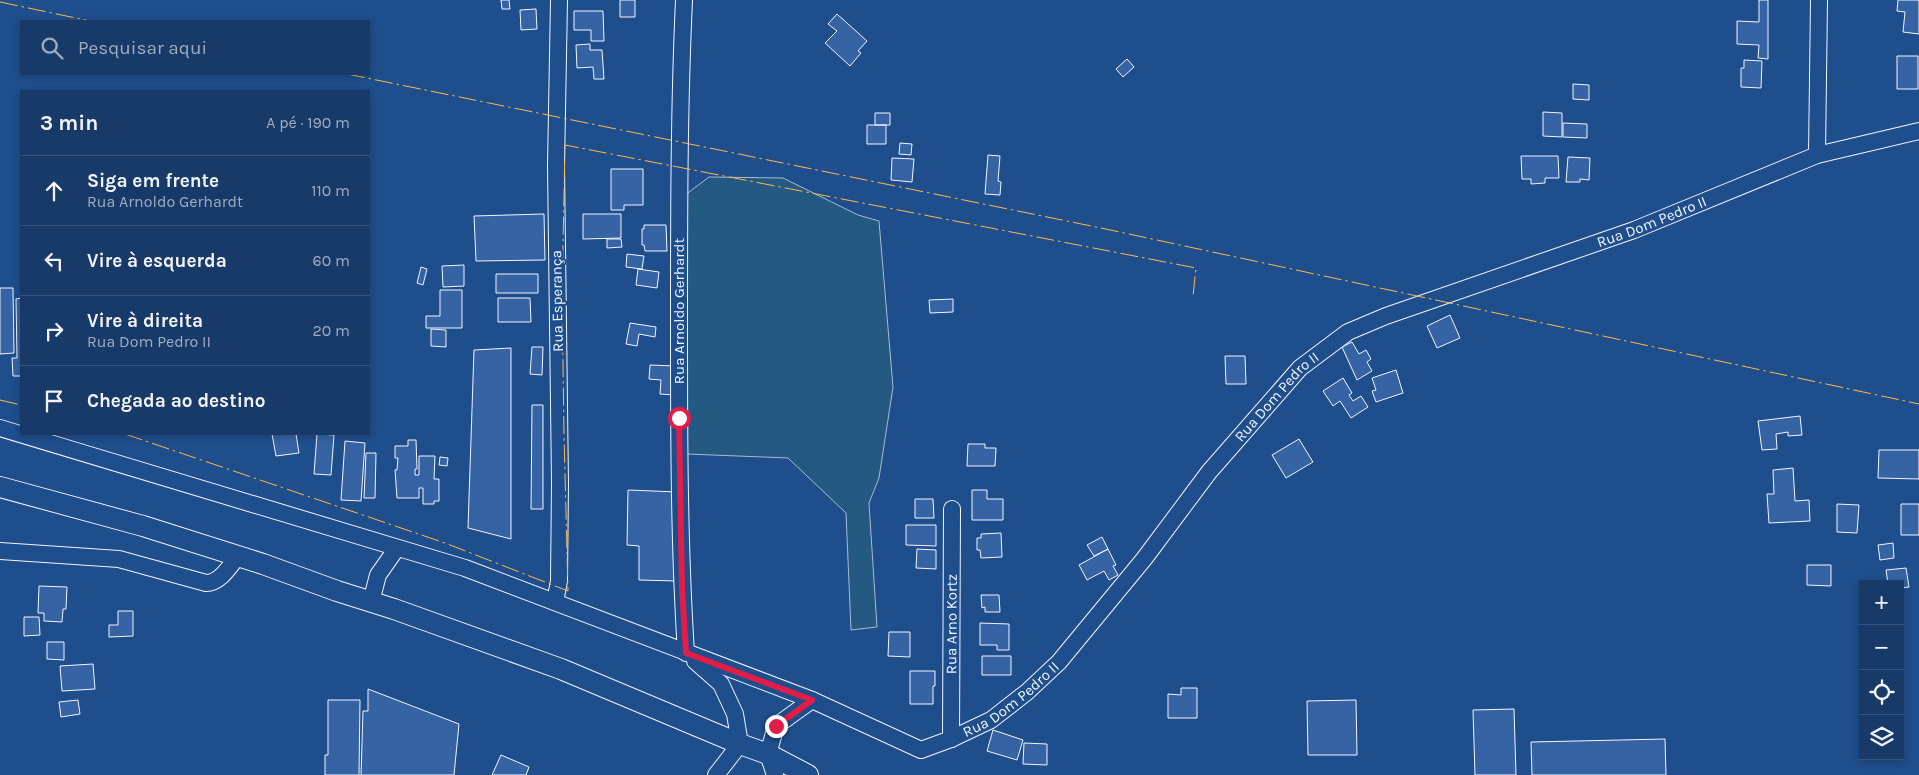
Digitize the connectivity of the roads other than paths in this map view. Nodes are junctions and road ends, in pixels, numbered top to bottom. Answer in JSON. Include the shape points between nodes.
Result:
{"nodes":[{"id":1,"x":559,"y":0,"type":"edge"},
{"id":2,"x":684,"y":0,"type":"edge"},
{"id":3,"x":1819,"y":0,"type":"edge"},
{"id":4,"x":1919,"y":131,"type":"edge"},
{"id":5,"x":1817,"y":155,"type":"junction"},
{"id":6,"x":0,"y":428,"type":"edge"},
{"id":7,"x":20,"y":434,"type":"edge"},
{"id":8,"x":23,"y":435,"type":"edge"},
{"id":9,"x":0,"y":487,"type":"edge"},
{"id":10,"x":952,"y":509,"type":"dead end"},
{"id":11,"x":360,"y":537,"type":"junction"},
{"id":12,"x":397,"y":548,"type":"junction"},
{"id":13,"x":0,"y":551,"type":"edge"},
{"id":14,"x":238,"y":556,"type":"junction"},
{"id":15,"x":378,"y":575,"type":"junction"},
{"id":16,"x":371,"y":602,"type":"junction"},
{"id":17,"x":555,"y":602,"type":"junction"},
{"id":18,"x":686,"y":653,"type":"junction"},
{"id":19,"x":812,"y":700,"type":"junction"},
{"id":20,"x":952,"y":739,"type":"junction"},
{"id":21,"x":740,"y":744,"type":"junction"},
{"id":22,"x":768,"y":754,"type":"junction"},
{"id":23,"x":716,"y":775,"type":"edge"},
{"id":24,"x":775,"y":775,"type":"edge"},
{"id":25,"x":808,"y":775,"type":"edge"}],
"edges":[{"from":1,"to":17,"type":"street","name":"Rua Esperança","via":[[556,176],[560,581]]},
{"from":2,"to":18,"type":"street","name":"Rua Arnoldo Gerhardt","via":[[679,184],[679,399]]},
{"from":3,"to":5,"type":"street"},
{"from":4,"to":5,"type":"street","name":"Rua Dom Pedro II"},
{"from":5,"to":20,"type":"street","name":"Rua Dom Pedro II","via":[[1634,230],[1348,332],[1300,368],[1209,472],[1144,559],[1059,662],[991,720]]},
{"from":6,"to":7,"type":"street","name":"Rua Dom Pedro II"},
{"from":8,"to":11,"type":"street","name":"Rua Dom Pedro II"},
{"from":9,"to":14,"type":"main road"},
{"from":10,"to":20,"type":"street","name":"Rua Arno Kortz"},
{"from":11,"to":12,"type":"street","name":"Rua Dom Pedro II"},
{"from":11,"to":15,"type":"street","via":[[375,555]]},
{"from":12,"to":15,"type":"street"},
{"from":12,"to":17,"type":"street","name":"Rua Dom Pedro II","via":[[465,568]]},
{"from":13,"to":14,"type":"street","via":[[119,559],[206,583],[223,575]]},
{"from":14,"to":16,"type":"main road"},
{"from":15,"to":16,"type":"street"},
{"from":16,"to":21,"type":"main road","via":[[561,669]]},
{"from":17,"to":18,"type":"street","name":"Rua Dom Pedro II"},
{"from":18,"to":19,"type":"street","name":"Rua Dom Pedro II"},
{"from":18,"to":21,"type":"street","via":[[721,684],[735,714]]},
{"from":19,"to":20,"type":"street","name":"Rua Dom Pedro II","via":[[922,750]]},
{"from":19,"to":22,"type":"street","via":[[776,726]]},
{"from":21,"to":22,"type":"main road"},
{"from":21,"to":23,"type":"street"},
{"from":22,"to":24,"type":"street"},
{"from":22,"to":25,"type":"main road"}]}
